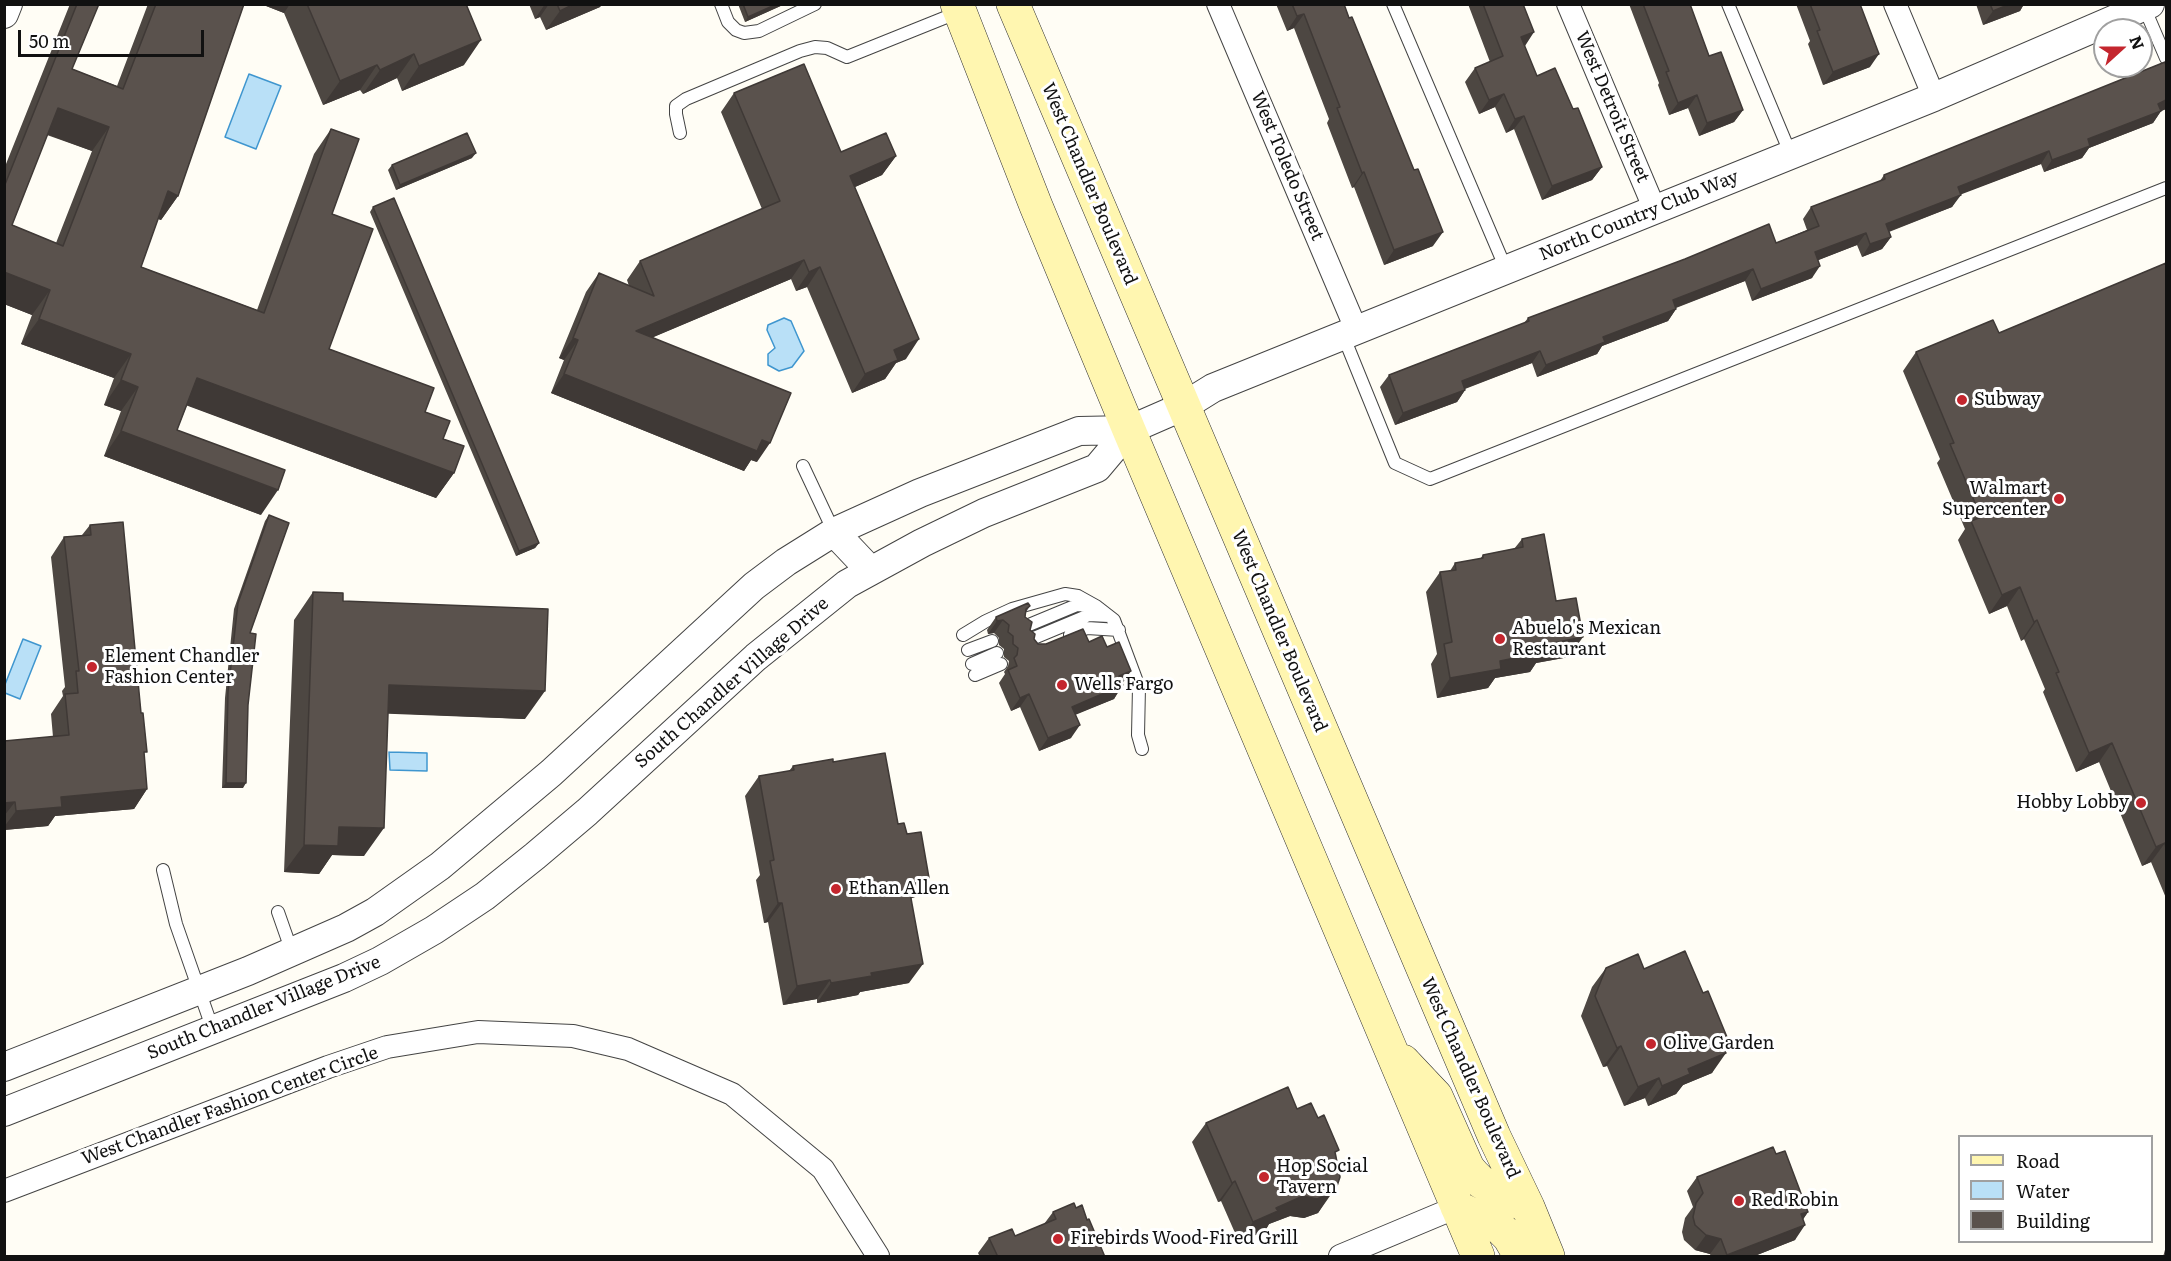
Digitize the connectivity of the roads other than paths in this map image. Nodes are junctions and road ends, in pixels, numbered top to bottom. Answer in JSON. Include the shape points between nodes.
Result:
{"nodes":[{"id":1,"x":8,"y":4,"type":"edge"},
{"id":2,"x":721,"y":4,"type":"edge"},
{"id":3,"x":815,"y":4,"type":"edge"},
{"id":4,"x":1013,"y":4,"type":"edge"},
{"id":5,"x":1218,"y":4,"type":"edge"},
{"id":6,"x":1393,"y":4,"type":"edge"},
{"id":7,"x":1568,"y":4,"type":"edge"},
{"id":8,"x":1728,"y":4,"type":"edge"},
{"id":9,"x":1895,"y":4,"type":"edge"},
{"id":10,"x":2147,"y":6,"type":"edge"},
{"id":11,"x":958,"y":8,"type":"edge"},
{"id":12,"x":2113,"y":12,"type":"edge"},
{"id":13,"x":4,"y":14,"type":"edge"},
{"id":14,"x":2166,"y":58,"type":"edge"},
{"id":15,"x":1934,"y":97,"type":"junction"},
{"id":16,"x":680,"y":134,"type":"dead end"},
{"id":17,"x":1791,"y":155,"type":"junction"},
{"id":18,"x":2166,"y":188,"type":"edge"},
{"id":19,"x":1655,"y":210,"type":"junction"},
{"id":20,"x":1506,"y":269,"type":"junction"},
{"id":21,"x":1349,"y":331,"type":"junction"},
{"id":22,"x":1184,"y":406,"type":"junction"},
{"id":23,"x":1129,"y":430,"type":"junction"},
{"id":24,"x":803,"y":466,"type":"dead end"},
{"id":25,"x":834,"y":532,"type":"junction"},
{"id":26,"x":870,"y":570,"type":"junction"},
{"id":27,"x":1096,"y":606,"type":"junction"},
{"id":28,"x":1109,"y":616,"type":"junction"},
{"id":29,"x":1024,"y":627,"type":"edge"},
{"id":30,"x":1119,"y":630,"type":"junction"},
{"id":31,"x":963,"y":635,"type":"dead end"},
{"id":32,"x":992,"y":641,"type":"dead end"},
{"id":33,"x":968,"y":650,"type":"dead end"},
{"id":34,"x":999,"y":659,"type":"dead end"},
{"id":35,"x":973,"y":670,"type":"dead end"},
{"id":36,"x":1142,"y":749,"type":"dead end"},
{"id":37,"x":163,"y":870,"type":"dead end"},
{"id":38,"x":278,"y":912,"type":"dead end"},
{"id":39,"x":292,"y":952,"type":"junction"},
{"id":40,"x":198,"y":992,"type":"junction"},
{"id":41,"x":213,"y":1030,"type":"junction"},
{"id":42,"x":1389,"y":1047,"type":"junction"},
{"id":43,"x":4,"y":1067,"type":"edge"},
{"id":44,"x":4,"y":1112,"type":"edge"},
{"id":45,"x":4,"y":1191,"type":"edge"},
{"id":46,"x":1458,"y":1207,"type":"junction"},
{"id":47,"x":1528,"y":1207,"type":"junction"},
{"id":48,"x":878,"y":1257,"type":"edge"},
{"id":49,"x":1340,"y":1257,"type":"edge"},
{"id":50,"x":1478,"y":1257,"type":"edge"},
{"id":51,"x":1520,"y":1257,"type":"edge"},
{"id":52,"x":1548,"y":1257,"type":"edge"}],
"edges":[{"from":1,"to":13,"type":"street"},
{"from":2,"to":3,"type":"lane","via":[[728,22],[744,33]]},
{"from":4,"to":22,"type":"main road","name":"West Chandler Boulevard"},
{"from":5,"to":21,"type":"street","name":"West Toledo Street"},
{"from":6,"to":20,"type":"lane"},
{"from":7,"to":19,"type":"street","name":"West Detroit Street"},
{"from":8,"to":17,"type":"lane"},
{"from":9,"to":15,"type":"street"},
{"from":10,"to":12,"type":"street","name":"North Country Club Way"},
{"from":10,"to":14,"type":"lane"},
{"from":11,"to":16,"type":"lane","via":[[847,57],[815,47],[686,99],[676,106]]},
{"from":11,"to":23,"type":"main road"},
{"from":12,"to":15,"type":"street","name":"North Country Club Way"},
{"from":15,"to":17,"type":"street","name":"North Country Club Way"},
{"from":17,"to":19,"type":"street","name":"North Country Club Way"},
{"from":18,"to":21,"type":"lane","via":[[1430,479],[1395,463]]},
{"from":19,"to":20,"type":"street","name":"North Country Club Way"},
{"from":20,"to":21,"type":"street","name":"North Country Club Way"},
{"from":21,"to":22,"type":"street","name":"North Country Club Way","via":[[1213,388]]},
{"from":22,"to":23,"type":"street","name":"North Country Club Way"},
{"from":22,"to":47,"type":"main road","name":"West Chandler Boulevard"},
{"from":23,"to":25,"type":"street","via":[[1079,431]]},
{"from":23,"to":26,"type":"street","name":"South Chandler Village Drive","via":[[1096,468],[984,513]]},
{"from":23,"to":42,"type":"main road"},
{"from":24,"to":25,"type":"lane"},
{"from":25,"to":26,"type":"street"},
{"from":25,"to":39,"type":"street","via":[[754,586],[591,738],[440,866],[375,912]]},
{"from":26,"to":41,"type":"street","name":"South Chandler Village Drive","via":[[800,620],[587,812],[461,914],[381,961]]},
{"from":27,"to":28,"type":"lane"},
{"from":27,"to":29,"type":"lane","via":[[1077,605]]},
{"from":27,"to":31,"type":"lane","via":[[1065,594],[1012,609]]},
{"from":28,"to":30,"type":"lane"},
{"from":28,"to":30,"type":"lane","via":[[1089,615],[1031,645],[1087,628]]},
{"from":30,"to":36,"type":"lane","via":[[1139,687],[1138,735]]},
{"from":32,"to":33,"type":"lane"},
{"from":34,"to":35,"type":"lane"},
{"from":37,"to":40,"type":"lane"},
{"from":38,"to":39,"type":"lane"},
{"from":39,"to":40,"type":"street"},
{"from":40,"to":41,"type":"lane"},
{"from":40,"to":43,"type":"street"},
{"from":41,"to":44,"type":"street","name":"South Chandler Village Drive"},
{"from":42,"to":46,"type":"main road"},
{"from":42,"to":47,"type":"main road","via":[[1436,1096],[1474,1176]]},
{"from":45,"to":48,"type":"street","name":"West Chandler Fashion Center Circle","via":[[387,1047],[478,1032],[573,1036],[628,1049],[732,1094],[823,1169]]},
{"from":46,"to":49,"type":"street"},
{"from":46,"to":50,"type":"main road"},
{"from":46,"to":51,"type":"main road","via":[[1500,1228]]},
{"from":47,"to":52,"type":"main road","name":"West Chandler Boulevard"}]}
